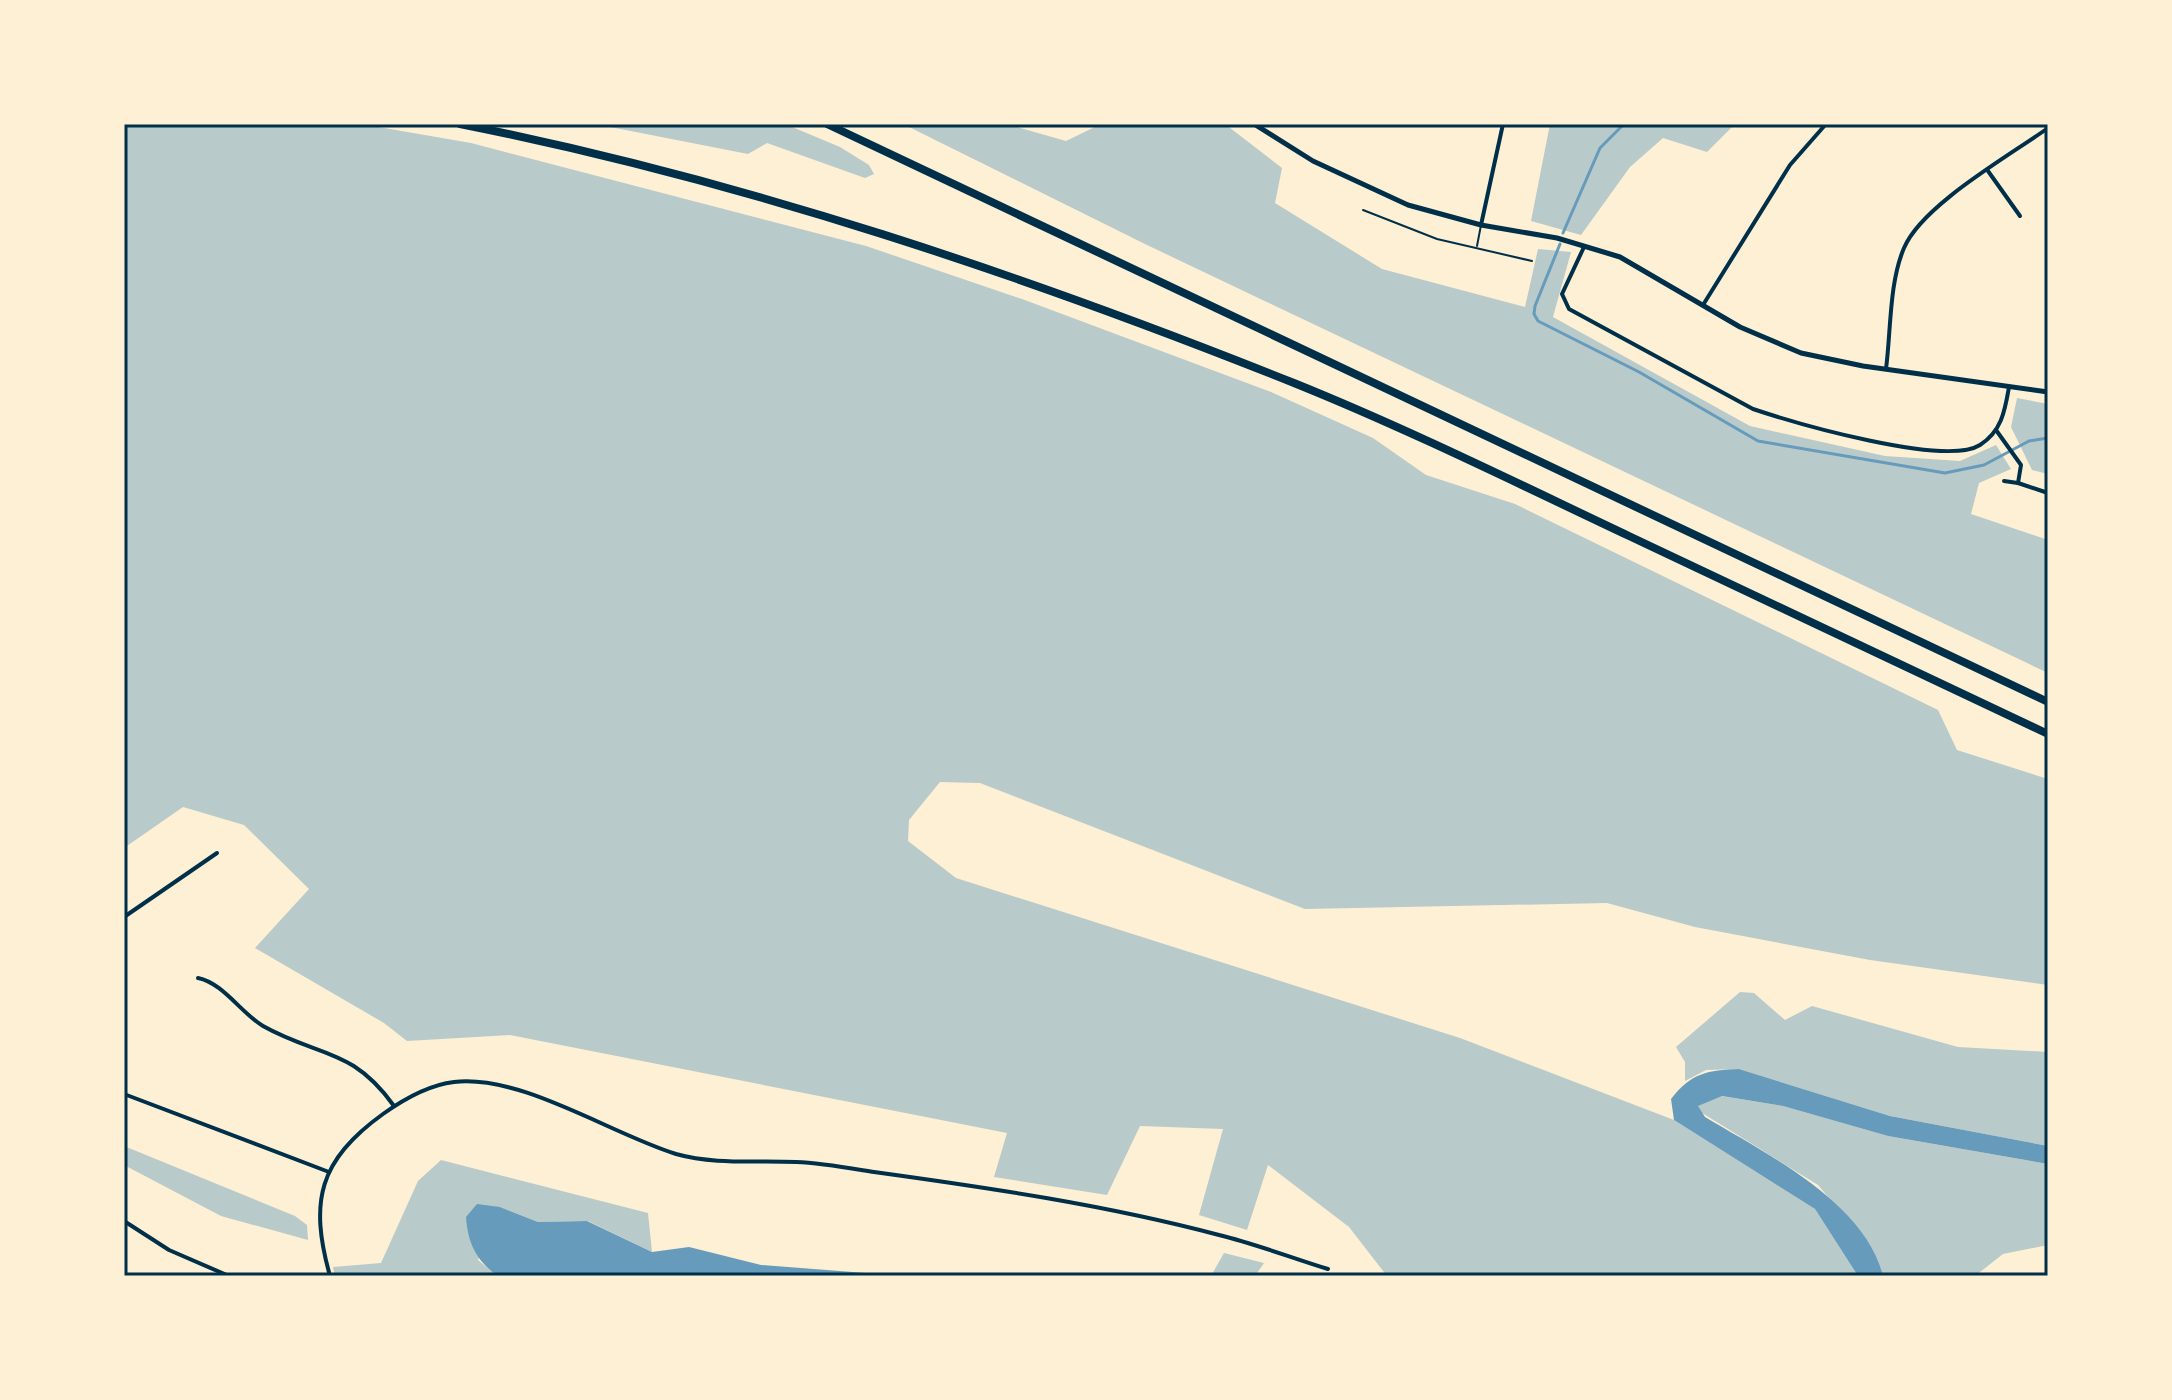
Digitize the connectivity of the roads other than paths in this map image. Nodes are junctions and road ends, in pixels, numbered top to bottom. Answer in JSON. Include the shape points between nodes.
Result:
{"nodes":[{"id":1,"x":460,"y":124,"type":"edge"},
{"id":2,"x":827,"y":124,"type":"edge"},
{"id":3,"x":1503,"y":124,"type":"edge"},
{"id":4,"x":1826,"y":124,"type":"edge"},
{"id":5,"x":1258,"y":125,"type":"edge"},
{"id":6,"x":2048,"y":128,"type":"edge"},
{"id":7,"x":1988,"y":171,"type":"junction"},
{"id":8,"x":1363,"y":210,"type":"dead end"},
{"id":9,"x":2020,"y":216,"type":"dead end"},
{"id":10,"x":1481,"y":225,"type":"junction"},
{"id":11,"x":1585,"y":245,"type":"junction"},
{"id":12,"x":1477,"y":247,"type":"junction"},
{"id":13,"x":1532,"y":261,"type":"dead end"},
{"id":14,"x":1703,"y":305,"type":"junction"},
{"id":15,"x":1886,"y":369,"type":"junction"},
{"id":16,"x":2010,"y":384,"type":"junction"},
{"id":17,"x":2048,"y":392,"type":"edge"},
{"id":18,"x":1996,"y":430,"type":"junction"},
{"id":19,"x":2004,"y":481,"type":"dead end"},
{"id":20,"x":2018,"y":483,"type":"junction"},
{"id":21,"x":2048,"y":493,"type":"edge"},
{"id":22,"x":2048,"y":702,"type":"edge"},
{"id":23,"x":2048,"y":734,"type":"edge"},
{"id":24,"x":217,"y":853,"type":"dead end"},
{"id":25,"x":124,"y":917,"type":"edge"},
{"id":26,"x":198,"y":978,"type":"dead end"},
{"id":27,"x":124,"y":1094,"type":"edge"},
{"id":28,"x":394,"y":1106,"type":"junction"},
{"id":29,"x":329,"y":1172,"type":"junction"},
{"id":30,"x":124,"y":1221,"type":"edge"},
{"id":31,"x":1328,"y":1269,"type":"dead end"},
{"id":32,"x":229,"y":1276,"type":"edge"},
{"id":33,"x":330,"y":1276,"type":"edge"}],
"edges":[{"from":1,"to":23,"type":"highway","via":[[782,204],[948,256],[1297,384]]},
{"from":2,"to":22,"type":"highway"},
{"from":3,"to":10,"type":"street"},
{"from":4,"to":14,"type":"street","via":[[1790,165]]},
{"from":5,"to":10,"type":"street","via":[[1370,190]]},
{"from":6,"to":7,"type":"street"},
{"from":7,"to":9,"type":"street"},
{"from":7,"to":15,"type":"street","via":[[1930,212],[1910,235],[1899,264]]},
{"from":8,"to":12,"type":"lane","via":[[1437,239]]},
{"from":10,"to":11,"type":"street"},
{"from":10,"to":12,"type":"lane"},
{"from":11,"to":14,"type":"street","via":[[1642,267]]},
{"from":11,"to":18,"type":"street","via":[[1562,294],[1569,309],[1753,409],[1826,431],[1951,453],[1967,451]]},
{"from":12,"to":13,"type":"lane"},
{"from":14,"to":15,"type":"street","via":[[1801,353]]},
{"from":15,"to":16,"type":"street"},
{"from":16,"to":17,"type":"street"},
{"from":16,"to":18,"type":"street"},
{"from":18,"to":20,"type":"street","via":[[2021,465]]},
{"from":19,"to":20,"type":"street"},
{"from":20,"to":21,"type":"street"},
{"from":24,"to":25,"type":"street"},
{"from":26,"to":28,"type":"street","via":[[212,983],[265,1027],[352,1062]]},
{"from":27,"to":29,"type":"street"},
{"from":28,"to":29,"type":"street","via":[[360,1131]]},
{"from":28,"to":31,"type":"street","via":[[446,1083],[492,1083],[677,1154],[713,1161],[800,1162],[1057,1199],[1220,1235]]},
{"from":29,"to":33,"type":"street","via":[[318,1228]]},
{"from":30,"to":32,"type":"street","via":[[169,1250]]}]}
